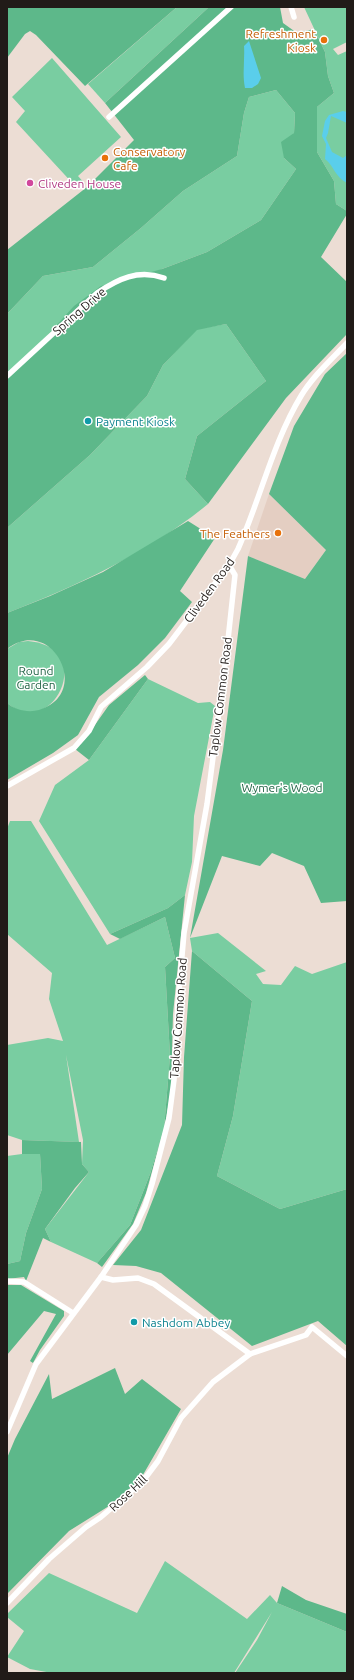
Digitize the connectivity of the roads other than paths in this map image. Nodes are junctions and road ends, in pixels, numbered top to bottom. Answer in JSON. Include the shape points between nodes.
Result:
{"nodes":[{"id":1,"x":231,"y":7,"type":"edge"},
{"id":2,"x":291,"y":7,"type":"edge"},
{"id":3,"x":294,"y":17,"type":"dead end"},
{"id":4,"x":109,"y":117,"type":"dead end"},
{"id":5,"x":164,"y":278,"type":"dead end"},
{"id":6,"x":347,"y":343,"type":"edge"},
{"id":7,"x":7,"y":376,"type":"edge"},
{"id":8,"x":229,"y":565,"type":"junction"},
{"id":9,"x":7,"y":786,"type":"edge"},
{"id":10,"x":102,"y":1277,"type":"junction"},
{"id":11,"x":7,"y":1281,"type":"edge"},
{"id":12,"x":73,"y":1313,"type":"junction"},
{"id":13,"x":250,"y":1354,"type":"junction"},
{"id":14,"x":347,"y":1356,"type":"edge"},
{"id":15,"x":7,"y":1432,"type":"edge"},
{"id":16,"x":7,"y":1603,"type":"edge"}],
"edges":[{"from":1,"to":4,"type":"street"},
{"from":2,"to":3,"type":"street"},
{"from":5,"to":7,"type":"street","name":"Spring Drive","via":[[151,274],[129,277],[97,293]]},
{"from":6,"to":8,"type":"street","name":"Cliveden Road","via":[[314,378],[294,409],[245,534]]},
{"from":8,"to":9,"type":"street","name":"Cliveden Road","via":[[168,644],[147,667],[101,708],[89,731],[74,748]]},
{"from":8,"to":10,"type":"street","name":"Taplow Common Road","via":[[235,575],[207,804],[184,933],[169,1118],[145,1206],[136,1225]]},
{"from":10,"to":12,"type":"street","name":"Taplow Common Road"},
{"from":10,"to":13,"type":"street","via":[[112,1280],[138,1278],[154,1284]]},
{"from":11,"to":12,"type":"street","via":[[24,1282]]},
{"from":12,"to":15,"type":"street","name":"Taplow Common Road","via":[[36,1364]]},
{"from":13,"to":14,"type":"street","name":"Rose Hill","via":[[306,1335],[312,1327]]},
{"from":13,"to":16,"type":"street","name":"Rose Hill","via":[[213,1382],[181,1418],[143,1481],[49,1559]]}]}
